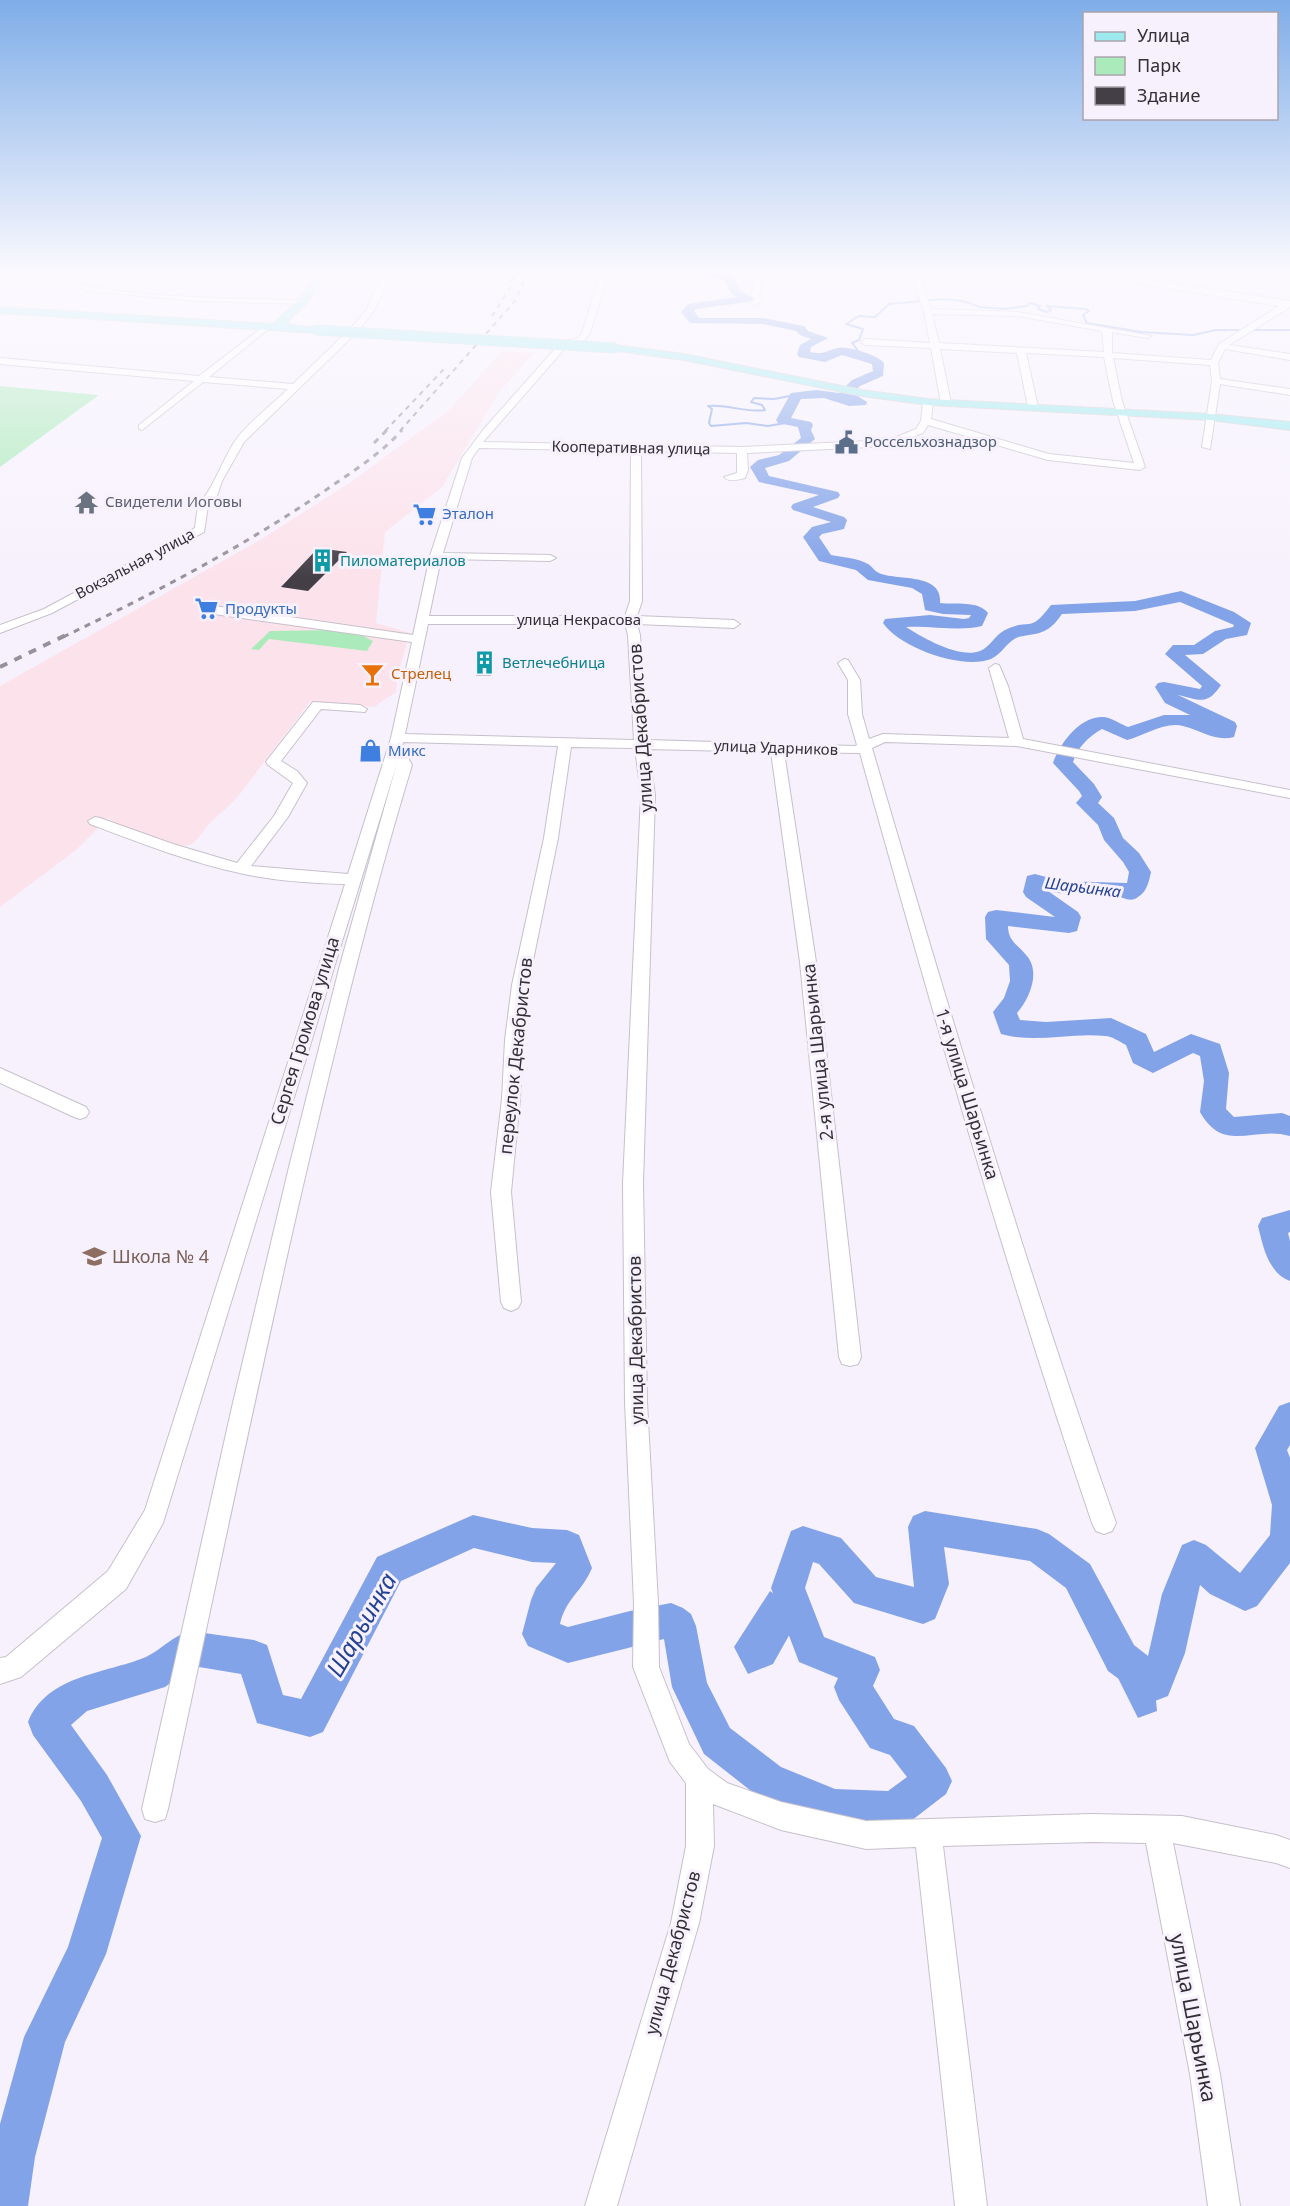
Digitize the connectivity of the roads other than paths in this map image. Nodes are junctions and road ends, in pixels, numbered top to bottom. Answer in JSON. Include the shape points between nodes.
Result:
{"nodes":[{"id":1,"x":127,"y":372,"type":"edge"},
{"id":2,"x":211,"y":372,"type":"edge"},
{"id":3,"x":310,"y":372,"type":"edge"},
{"id":4,"x":540,"y":372,"type":"edge"},
{"id":5,"x":758,"y":372,"type":"edge"},
{"id":6,"x":940,"y":372,"type":"edge"},
{"id":7,"x":1025,"y":372,"type":"edge"},
{"id":8,"x":1111,"y":372,"type":"edge"},
{"id":9,"x":1215,"y":372,"type":"edge"},
{"id":10,"x":202,"y":379,"type":"junction"},
{"id":11,"x":1216,"y":381,"type":"junction"},
{"id":12,"x":294,"y":387,"type":"junction"},
{"id":13,"x":1290,"y":392,"type":"edge"},
{"id":14,"x":928,"y":402,"type":"junction"},
{"id":15,"x":946,"y":403,"type":"junction"},
{"id":16,"x":1033,"y":407,"type":"junction"},
{"id":17,"x":1121,"y":411,"type":"junction"},
{"id":18,"x":1210,"y":417,"type":"junction"},
{"id":19,"x":926,"y":421,"type":"junction"},
{"id":20,"x":1290,"y":426,"type":"edge"},
{"id":21,"x":142,"y":427,"type":"dead end"},
{"id":22,"x":476,"y":445,"type":"junction"},
{"id":23,"x":1207,"y":447,"type":"dead end"},
{"id":24,"x":636,"y":448,"type":"junction"},
{"id":25,"x":742,"y":450,"type":"junction"},
{"id":26,"x":729,"y":477,"type":"dead end"},
{"id":27,"x":436,"y":556,"type":"junction"},
{"id":28,"x":550,"y":558,"type":"dead end"},
{"id":29,"x":214,"y":610,"type":"dead end"},
{"id":30,"x":424,"y":620,"type":"junction"},
{"id":31,"x":630,"y":620,"type":"junction"},
{"id":32,"x":734,"y":624,"type":"dead end"},
{"id":33,"x":0,"y":629,"type":"edge"},
{"id":34,"x":420,"y":640,"type":"junction"},
{"id":35,"x":844,"y":663,"type":"dead end"},
{"id":36,"x":995,"y":668,"type":"dead end"},
{"id":37,"x":360,"y":709,"type":"dead end"},
{"id":38,"x":565,"y":741,"type":"junction"},
{"id":39,"x":397,"y":742,"type":"junction"},
{"id":40,"x":1017,"y":742,"type":"junction"},
{"id":41,"x":641,"y":744,"type":"junction"},
{"id":42,"x":865,"y":745,"type":"junction"},
{"id":43,"x":777,"y":748,"type":"junction"},
{"id":44,"x":1290,"y":794,"type":"edge"},
{"id":45,"x":95,"y":821,"type":"dead end"},
{"id":46,"x":241,"y":868,"type":"junction"},
{"id":47,"x":353,"y":879,"type":"junction"},
{"id":48,"x":0,"y":1075,"type":"edge"},
{"id":49,"x":80,"y":1112,"type":"dead end"},
{"id":50,"x":511,"y":1302,"type":"dead end"},
{"id":51,"x":850,"y":1357,"type":"dead end"},
{"id":52,"x":1104,"y":1523,"type":"dead end"},
{"id":53,"x":0,"y":1671,"type":"edge"},
{"id":54,"x":699,"y":1778,"type":"junction"},
{"id":55,"x":155,"y":1809,"type":"dead end"},
{"id":56,"x":1157,"y":1831,"type":"junction"},
{"id":57,"x":928,"y":1834,"type":"junction"},
{"id":58,"x":1285,"y":1847,"type":"edge"},
{"id":59,"x":601,"y":2206,"type":"edge"},
{"id":60,"x":971,"y":2206,"type":"edge"},
{"id":61,"x":1224,"y":2206,"type":"edge"}],
"edges":[{"from":1,"to":10,"type":"street"},
{"from":2,"to":10,"type":"street"},
{"from":3,"to":12,"type":"street","name":"Вокзальная улица"},
{"from":4,"to":22,"type":"street","name":"Сергея Громова улица"},
{"from":5,"to":14,"type":"main road","bridge":true},
{"from":6,"to":15,"type":"street"},
{"from":7,"to":16,"type":"street"},
{"from":8,"to":17,"type":"street"},
{"from":9,"to":11,"type":"street"},
{"from":10,"to":12,"type":"street"},
{"from":10,"to":21,"type":"street"},
{"from":11,"to":13,"type":"street"},
{"from":11,"to":18,"type":"street"},
{"from":12,"to":33,"type":"street","name":"Вокзальная улица","via":[[240,441],[211,499],[203,506],[200,530],[48,611]]},
{"from":14,"to":15,"type":"main road"},
{"from":14,"to":19,"type":"street"},
{"from":15,"to":16,"type":"main road"},
{"from":16,"to":17,"type":"main road"},
{"from":17,"to":18,"type":"main road"},
{"from":17,"to":19,"type":"street","via":[[1140,467],[1048,457]]},
{"from":18,"to":20,"type":"main road"},
{"from":18,"to":23,"type":"street"},
{"from":19,"to":25,"type":"street","name":"Кооперативная улица","via":[[920,431],[891,443]]},
{"from":22,"to":24,"type":"street","name":"Кооперативная улица"},
{"from":22,"to":27,"type":"street","name":"Сергея Громова улица","via":[[463,468]]},
{"from":24,"to":25,"type":"street","name":"Кооперативная улица"},
{"from":24,"to":31,"type":"street","name":"улица Декабристов","via":[[636,601]]},
{"from":25,"to":26,"type":"street","via":[[741,476]]},
{"from":27,"to":28,"type":"street"},
{"from":27,"to":30,"type":"street","name":"Сергея Громова улица"},
{"from":29,"to":34,"type":"street"},
{"from":30,"to":31,"type":"street","name":"улица Некрасова"},
{"from":30,"to":34,"type":"street","name":"Сергея Громова улица"},
{"from":31,"to":32,"type":"street","name":"улица Некрасова"},
{"from":31,"to":41,"type":"street","name":"улица Декабристов"},
{"from":34,"to":39,"type":"street","name":"Сергея Громова улица"},
{"from":35,"to":42,"type":"street","name":"1-я улица Шарьинка","via":[[854,680],[855,714]]},
{"from":36,"to":40,"type":"street","via":[[1004,686]]},
{"from":37,"to":46,"type":"street","via":[[318,705],[273,762],[300,783],[291,802]]},
{"from":38,"to":39,"type":"street","name":"улица Ударников"},
{"from":38,"to":41,"type":"street","name":"улица Ударников"},
{"from":38,"to":50,"type":"street","name":"переулок Декабристов","via":[[551,838],[520,985],[514,1040],[501,1192]]},
{"from":39,"to":47,"type":"street","name":"Сергея Громова улица"},
{"from":39,"to":55,"type":"street","via":[[405,765],[381,839],[315,1095],[255,1347]]},
{"from":40,"to":42,"type":"street","name":"улица Ударников","via":[[883,738]]},
{"from":40,"to":44,"type":"street","name":"улица Ударников"},
{"from":41,"to":43,"type":"street","name":"улица Ударников"},
{"from":41,"to":54,"type":"street","name":"улица Декабристов","via":[[648,795],[633,1184],[646,1666],[680,1753]]},
{"from":42,"to":43,"type":"street","name":"улица Ударников","via":[[857,750]]},
{"from":42,"to":52,"type":"street","name":"1-я улица Шарьинка","via":[[1056,1384]]},
{"from":43,"to":51,"type":"street","name":"2-я улица Шарьинка","via":[[808,962]]},
{"from":45,"to":46,"type":"street"},
{"from":46,"to":47,"type":"street"},
{"from":47,"to":53,"type":"street","name":"Сергея Громова улица","via":[[155,1515],[117,1580],[12,1668]]},
{"from":48,"to":49,"type":"street"},
{"from":54,"to":57,"type":"street","via":[[719,1793],[781,1816],[866,1835]]},
{"from":54,"to":59,"type":"street","name":"улица Декабристов","via":[[700,1846],[685,1923]]},
{"from":56,"to":57,"type":"street","via":[[1092,1828]]},
{"from":56,"to":58,"type":"street","via":[[1182,1830]]},
{"from":56,"to":61,"type":"street","name":"улица Шарьинка","via":[[1205,2074]]},
{"from":57,"to":60,"type":"street"}]}
